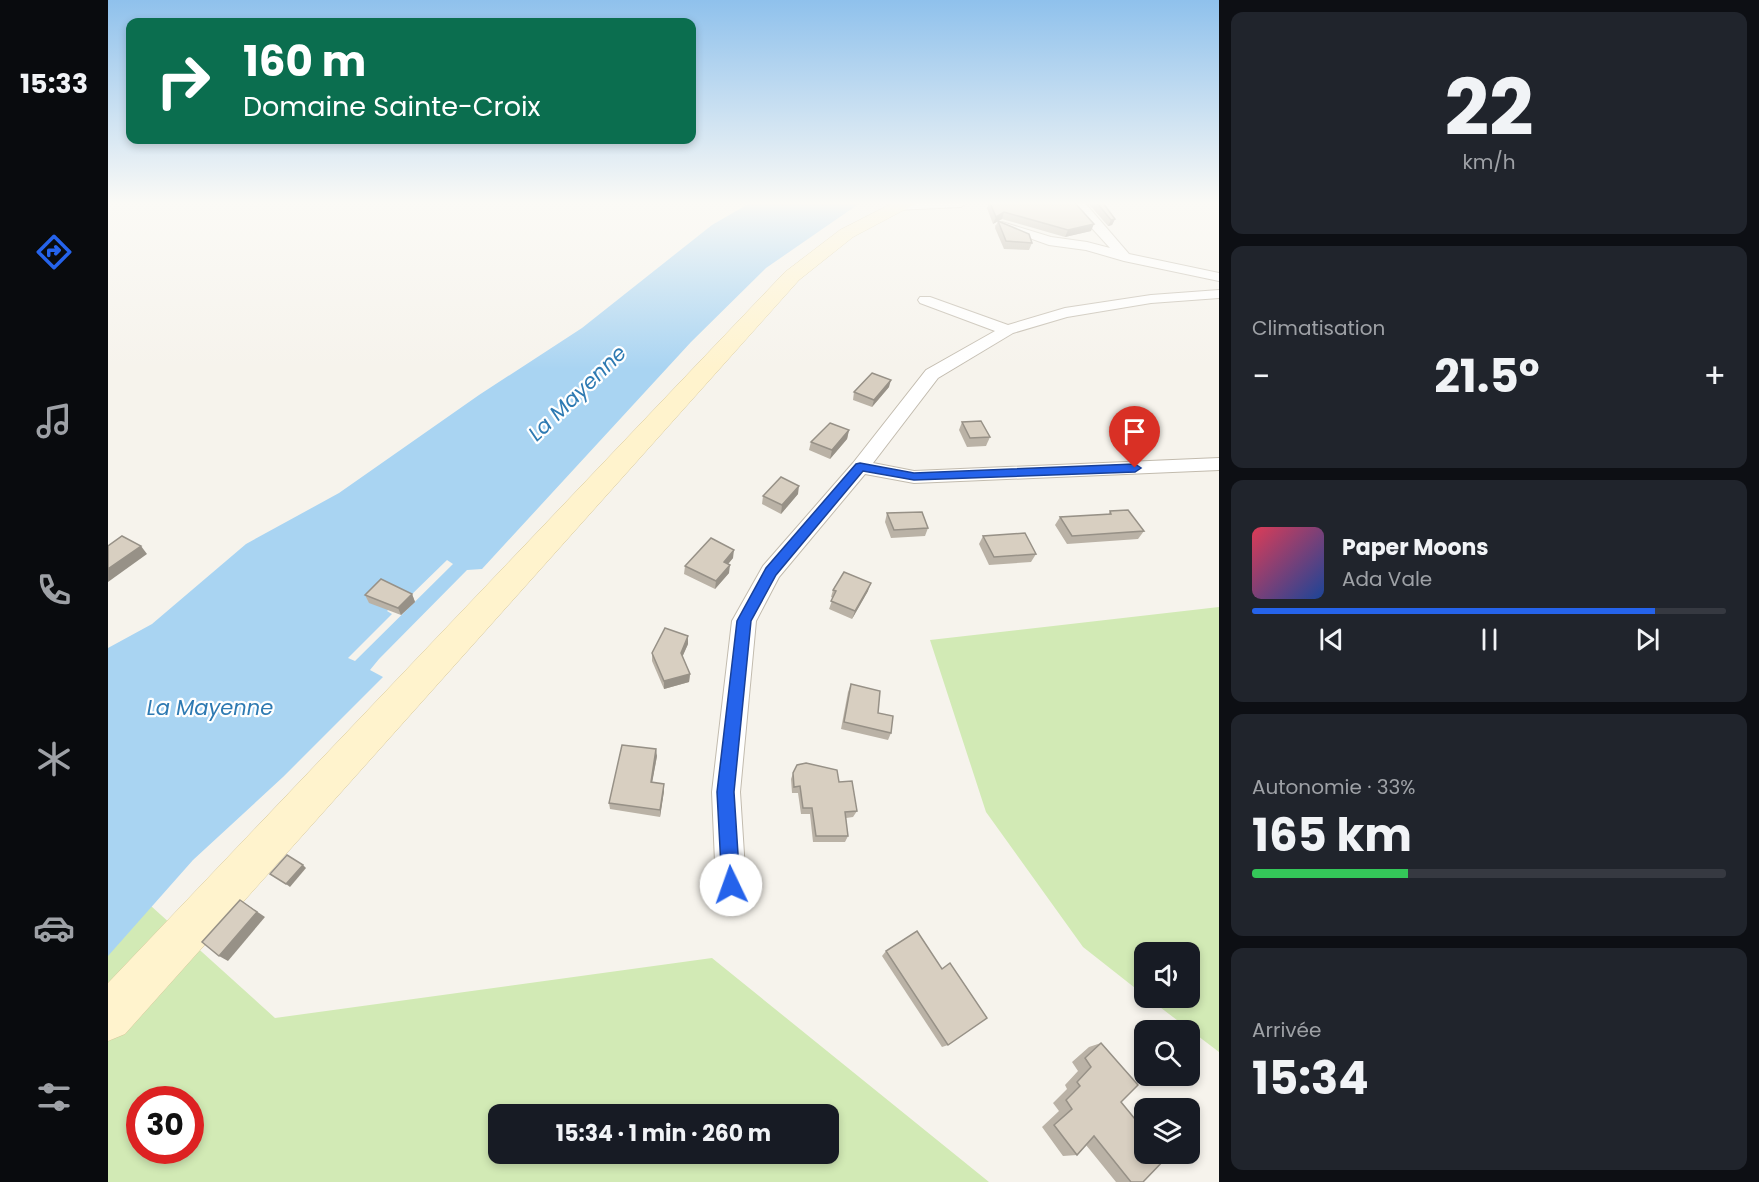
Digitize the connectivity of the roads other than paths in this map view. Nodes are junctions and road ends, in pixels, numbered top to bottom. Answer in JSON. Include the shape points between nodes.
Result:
{"nodes":[{"id":1,"x":813,"y":258,"type":"edge"},
{"id":2,"x":1130,"y":258,"type":"edge"},
{"id":3,"x":1219,"y":277,"type":"edge"},
{"id":4,"x":1219,"y":294,"type":"edge"},
{"id":5,"x":925,"y":300,"type":"dead end"},
{"id":6,"x":1007,"y":330,"type":"junction"},
{"id":7,"x":1219,"y":464,"type":"edge"},
{"id":8,"x":860,"y":467,"type":"junction"},
{"id":9,"x":731,"y":885,"type":"dead end"},
{"id":10,"x":108,"y":1017,"type":"edge"}],
"edges":[{"from":1,"to":10,"type":"main road","via":[[767,301]]},
{"from":2,"to":3,"type":"street"},
{"from":4,"to":6,"type":"street","via":[[1065,312]]},
{"from":5,"to":6,"type":"street"},
{"from":6,"to":8,"type":"street","via":[[932,374]]},
{"from":7,"to":8,"type":"street","via":[[914,477]]},
{"from":8,"to":9,"type":"street","via":[[771,572],[744,621],[726,792]]}]}
